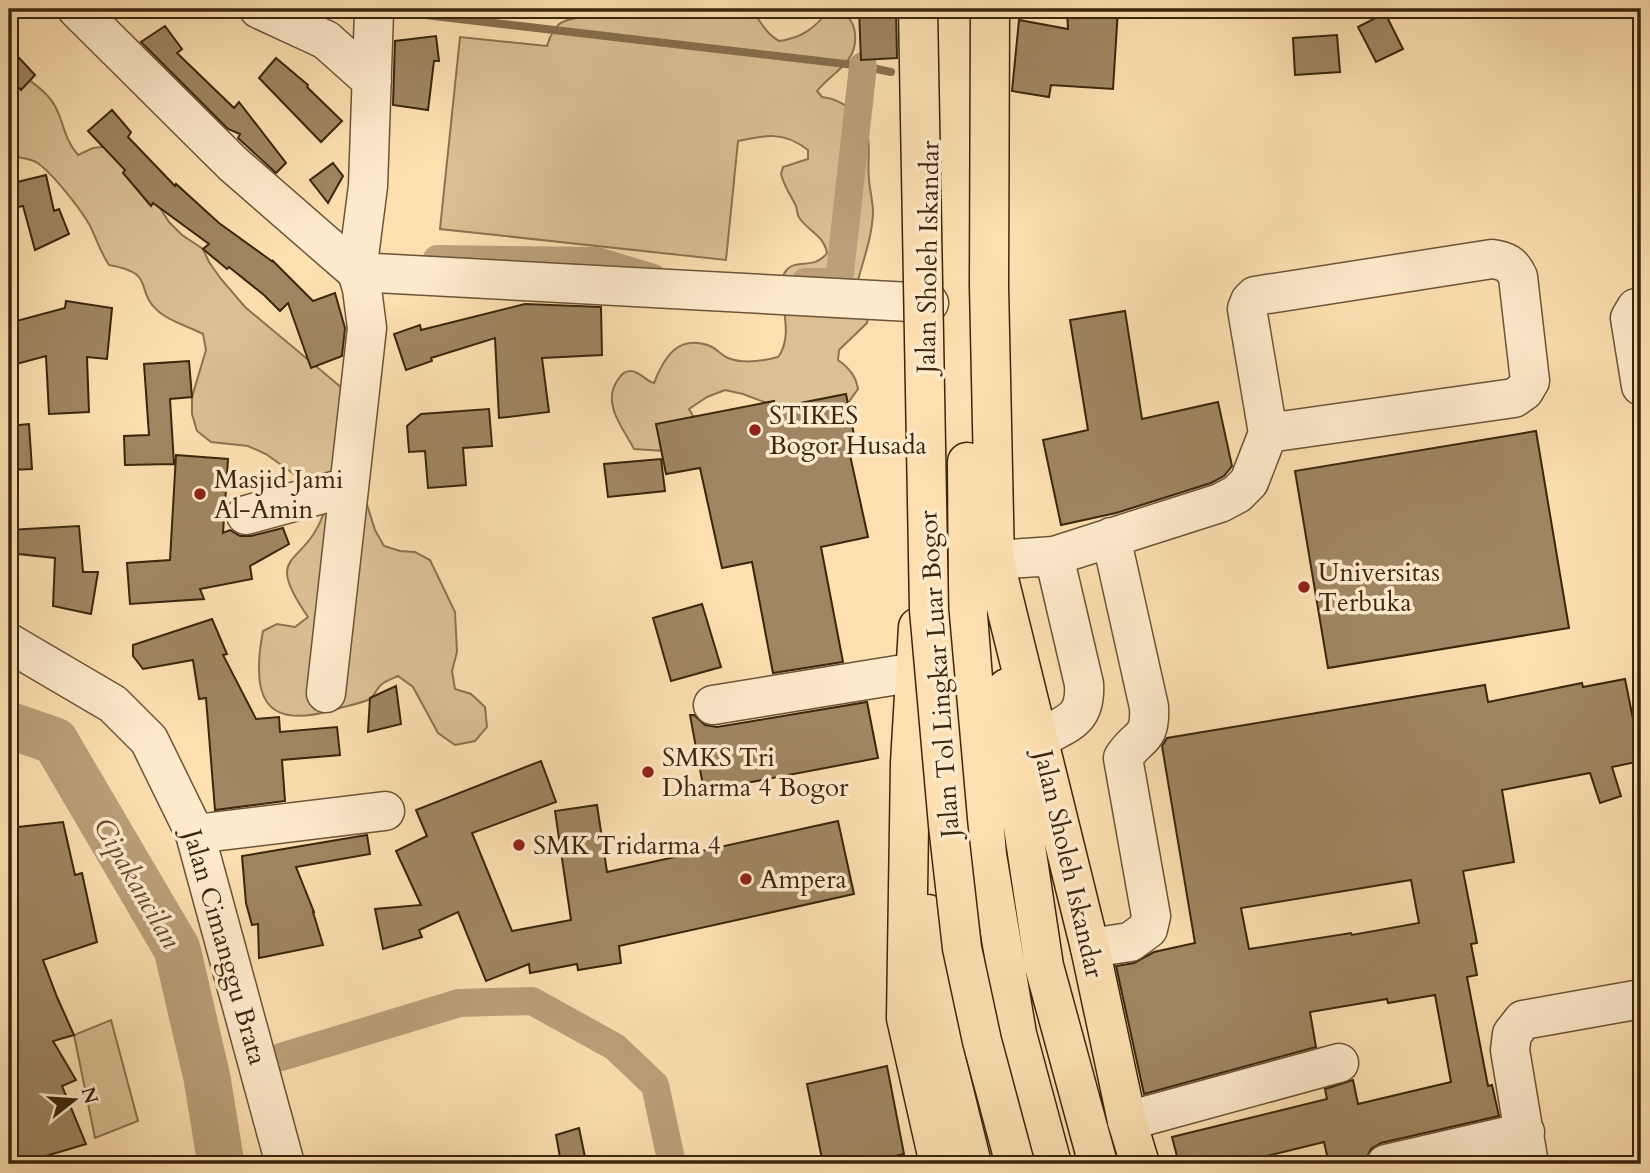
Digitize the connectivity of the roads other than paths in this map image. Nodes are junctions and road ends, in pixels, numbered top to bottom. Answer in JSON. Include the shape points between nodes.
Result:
{"nodes":[{"id":1,"x":77,"y":9,"type":"edge"},
{"id":2,"x":258,"y":9,"type":"edge"},
{"id":3,"x":918,"y":9,"type":"edge"},
{"id":4,"x":931,"y":9,"type":"edge"},
{"id":5,"x":964,"y":9,"type":"edge"},
{"id":6,"x":990,"y":9,"type":"edge"},
{"id":7,"x":374,"y":12,"type":"dead end"},
{"id":8,"x":372,"y":81,"type":"junction"},
{"id":9,"x":357,"y":272,"type":"junction"},
{"id":10,"x":929,"y":303,"type":"junction"},
{"id":11,"x":1641,"y":307,"type":"edge"},
{"id":12,"x":1641,"y":386,"type":"edge"},
{"id":13,"x":1268,"y":433,"type":"junction"},
{"id":14,"x":348,"y":487,"type":"junction"},
{"id":15,"x":246,"y":515,"type":"dead end"},
{"id":16,"x":1111,"y":537,"type":"junction"},
{"id":17,"x":1054,"y":556,"type":"junction"},
{"id":18,"x":995,"y":562,"type":"junction"},
{"id":19,"x":9,"y":643,"type":"edge"},
{"id":20,"x":916,"y":672,"type":"junction"},
{"id":21,"x":326,"y":692,"type":"dead end"},
{"id":22,"x":713,"y":705,"type":"dead end"},
{"id":23,"x":1039,"y":739,"type":"junction"},
{"id":24,"x":928,"y":778,"type":"junction"},
{"id":25,"x":384,"y":811,"type":"dead end"},
{"id":26,"x":1021,"y":818,"type":"junction"},
{"id":27,"x":195,"y":834,"type":"junction"},
{"id":28,"x":1090,"y":948,"type":"junction"},
{"id":29,"x":1641,"y":999,"type":"edge"},
{"id":30,"x":1339,"y":1063,"type":"dead end"},
{"id":31,"x":1127,"y":1121,"type":"junction"},
{"id":32,"x":1525,"y":1148,"type":"edge"},
{"id":33,"x":285,"y":1164,"type":"edge"},
{"id":34,"x":945,"y":1164,"type":"edge"},
{"id":35,"x":1006,"y":1164,"type":"edge"},
{"id":36,"x":1015,"y":1164,"type":"edge"},
{"id":37,"x":1052,"y":1164,"type":"edge"},
{"id":38,"x":1098,"y":1164,"type":"edge"},
{"id":39,"x":1115,"y":1164,"type":"edge"},
{"id":40,"x":1140,"y":1164,"type":"edge"},
{"id":41,"x":1386,"y":1164,"type":"edge"}],
"edges":[{"from":1,"to":9,"type":"street","via":[[233,164]]},
{"from":2,"to":8,"type":"street","via":[[326,40]]},
{"from":3,"to":36,"type":"highway","name":"Jalan Tol Lingkar Luar Bogor","bridge":true,"via":[[930,623],[962,948]]},
{"from":4,"to":10,"type":"highway","name":"Jalan Sholeh Iskandar"},
{"from":5,"to":37,"type":"highway","name":"Jalan Tol Lingkar Luar Bogor","via":[[968,615],[987,855],[1017,1034]]},
{"from":6,"to":18,"type":"highway","name":"Jalan Sholeh Iskandar","via":[[989,286]]},
{"from":7,"to":8,"type":"street"},
{"from":8,"to":9,"type":"street","via":[[368,186]]},
{"from":9,"to":10,"type":"street"},
{"from":9,"to":14,"type":"street","via":[[367,328]]},
{"from":10,"to":20,"type":"highway","name":"Jalan Sholeh Iskandar"},
{"from":11,"to":12,"type":"street","via":[[1630,318]]},
{"from":13,"to":13,"type":"street","via":[[1247,309],[1255,296],[1492,259],[1506,261],[1514,269],[1530,381],[1514,398]]},
{"from":13,"to":16,"type":"street","via":[[1249,482],[1237,494]]},
{"from":14,"to":15,"type":"street"},
{"from":14,"to":21,"type":"street"},
{"from":16,"to":17,"type":"street"},
{"from":16,"to":28,"type":"street","via":[[1149,707],[1144,738],[1123,758],[1152,916],[1148,929],[1130,942]]},
{"from":17,"to":18,"type":"street"},
{"from":17,"to":23,"type":"street","via":[[1084,684],[1084,702],[1078,716]]},
{"from":18,"to":23,"type":"highway","name":"Jalan Sholeh Iskandar"},
{"from":18,"to":26,"type":"highway","name":"Jalan Sholeh Iskandar"},
{"from":19,"to":27,"type":"street","name":"Jalan Cimanggu Brata","via":[[113,704],[149,740]]},
{"from":20,"to":22,"type":"street"},
{"from":20,"to":24,"type":"highway","name":"Jalan Sholeh Iskandar"},
{"from":20,"to":34,"type":"highway","name":"Jalan Sholeh Iskandar","via":[[906,1018]]},
{"from":23,"to":28,"type":"highway","name":"Jalan Sholeh Iskandar"},
{"from":24,"to":34,"type":"highway","via":[[928,920],[946,1054]]},
{"from":24,"to":35,"type":"highway","name":"Jalan Sholeh Iskandar","via":[[958,1015]]},
{"from":25,"to":27,"type":"street"},
{"from":26,"to":38,"type":"highway","name":"Jalan Sholeh Iskandar","via":[[1044,966]]},
{"from":26,"to":39,"type":"highway"},
{"from":27,"to":33,"type":"street","name":"Jalan Cimanggu Brata"},
{"from":28,"to":31,"type":"highway","name":"Jalan Sholeh Iskandar"},
{"from":29,"to":32,"type":"street","via":[[1523,1020],[1510,1049]]},
{"from":30,"to":31,"type":"street"},
{"from":31,"to":40,"type":"highway","name":"Jalan Sholeh Iskandar"},
{"from":32,"to":41,"type":"street"}]}
